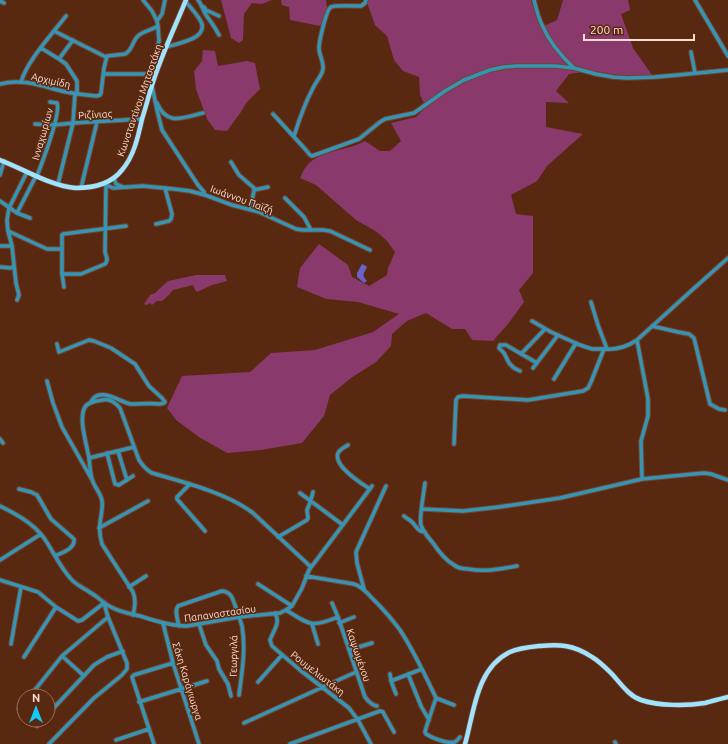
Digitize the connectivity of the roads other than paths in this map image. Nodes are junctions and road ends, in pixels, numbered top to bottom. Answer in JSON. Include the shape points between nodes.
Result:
{"nodes":[{"id":1,"x":143,"y":0,"type":"edge"},
{"id":2,"x":165,"y":0,"type":"edge"},
{"id":3,"x":198,"y":0,"type":"edge"},
{"id":4,"x":366,"y":0,"type":"edge"},
{"id":5,"x":534,"y":0,"type":"edge"},
{"id":6,"x":695,"y":0,"type":"edge"},
{"id":7,"x":0,"y":1,"type":"edge"},
{"id":8,"x":186,"y":1,"type":"edge"},
{"id":9,"x":4,"y":4,"type":"dead end"},
{"id":10,"x":202,"y":5,"type":"junction"},
{"id":11,"x":66,"y":16,"type":"dead end"},
{"id":12,"x":219,"y":16,"type":"dead end"},
{"id":13,"x":157,"y":21,"type":"junction"},
{"id":14,"x":158,"y":26,"type":"junction"},
{"id":15,"x":54,"y":30,"type":"junction"},
{"id":16,"x":219,"y":35,"type":"dead end"},
{"id":17,"x":73,"y":40,"type":"junction"},
{"id":18,"x":166,"y":47,"type":"junction"},
{"id":19,"x":41,"y":48,"type":"junction"},
{"id":20,"x":691,"y":52,"type":"dead end"},
{"id":21,"x":728,"y":56,"type":"edge"},
{"id":22,"x":106,"y":57,"type":"junction"},
{"id":23,"x":60,"y":59,"type":"junction"},
{"id":24,"x":574,"y":68,"type":"junction"},
{"id":25,"x":728,"y":70,"type":"edge"},
{"id":26,"x":695,"y":73,"type":"junction"},
{"id":27,"x":104,"y":74,"type":"junction"},
{"id":28,"x":150,"y":74,"type":"junction"},
{"id":29,"x":21,"y":82,"type":"junction"},
{"id":30,"x":153,"y":83,"type":"junction"},
{"id":31,"x":0,"y":84,"type":"edge"},
{"id":32,"x":76,"y":94,"type":"junction"},
{"id":33,"x":154,"y":97,"type":"junction"},
{"id":34,"x":50,"y":102,"type":"dead end"},
{"id":35,"x":203,"y":113,"type":"dead end"},
{"id":36,"x":273,"y":114,"type":"dead end"},
{"id":37,"x":142,"y":119,"type":"junction"},
{"id":38,"x":97,"y":122,"type":"junction"},
{"id":39,"x":73,"y":123,"type":"junction"},
{"id":40,"x":36,"y":124,"type":"dead end"},
{"id":41,"x":54,"y":125,"type":"junction"},
{"id":42,"x":294,"y":136,"type":"junction"},
{"id":43,"x":2,"y":160,"type":"edge"},
{"id":44,"x":230,"y":162,"type":"dead end"},
{"id":45,"x":27,"y":172,"type":"junction"},
{"id":46,"x":0,"y":175,"type":"edge"},
{"id":47,"x":37,"y":176,"type":"junction"},
{"id":48,"x":114,"y":178,"type":"junction"},
{"id":49,"x":58,"y":184,"type":"junction"},
{"id":50,"x":105,"y":185,"type":"junction"},
{"id":51,"x":116,"y":186,"type":"junction"},
{"id":52,"x":268,"y":187,"type":"dead end"},
{"id":53,"x":81,"y":188,"type":"junction"},
{"id":54,"x":165,"y":188,"type":"junction"},
{"id":55,"x":254,"y":190,"type":"junction"},
{"id":56,"x":205,"y":194,"type":"junction"},
{"id":57,"x":285,"y":198,"type":"dead end"},
{"id":58,"x":0,"y":201,"type":"edge"},
{"id":59,"x":9,"y":208,"type":"junction"},
{"id":60,"x":250,"y":209,"type":"junction"},
{"id":61,"x":17,"y":213,"type":"junction"},
{"id":62,"x":30,"y":218,"type":"dead end"},
{"id":63,"x":156,"y":224,"type":"dead end"},
{"id":64,"x":126,"y":226,"type":"dead end"},
{"id":65,"x":105,"y":228,"type":"junction"},
{"id":66,"x":311,"y":230,"type":"junction"},
{"id":67,"x":8,"y":231,"type":"junction"},
{"id":68,"x":0,"y":246,"type":"edge"},
{"id":69,"x":12,"y":246,"type":"junction"},
{"id":70,"x":62,"y":249,"type":"junction"},
{"id":71,"x":370,"y":250,"type":"dead end"},
{"id":72,"x":728,"y":258,"type":"edge"},
{"id":73,"x":0,"y":266,"type":"edge"},
{"id":74,"x":14,"y":266,"type":"junction"},
{"id":75,"x":62,"y":274,"type":"junction"},
{"id":76,"x":64,"y":288,"type":"dead end"},
{"id":77,"x":17,"y":300,"type":"dead end"},
{"id":78,"x":591,"y":302,"type":"dead end"},
{"id":79,"x":532,"y":320,"type":"dead end"},
{"id":80,"x":652,"y":326,"type":"junction"},
{"id":81,"x":545,"y":329,"type":"junction"},
{"id":82,"x":558,"y":335,"type":"junction"},
{"id":83,"x":637,"y":340,"type":"junction"},
{"id":84,"x":576,"y":343,"type":"junction"},
{"id":85,"x":57,"y":344,"type":"dead end"},
{"id":86,"x":606,"y":349,"type":"junction"},
{"id":87,"x":521,"y":354,"type":"junction"},
{"id":88,"x":537,"y":363,"type":"junction"},
{"id":89,"x":533,"y":368,"type":"dead end"},
{"id":90,"x":520,"y":371,"type":"dead end"},
{"id":91,"x":554,"y":379,"type":"dead end"},
{"id":92,"x":47,"y":381,"type":"dead end"},
{"id":93,"x":91,"y":402,"type":"junction"},
{"id":94,"x":726,"y":410,"type":"dead end"},
{"id":95,"x":0,"y":439,"type":"edge"},
{"id":96,"x":3,"y":443,"type":"dead end"},
{"id":97,"x":454,"y":444,"type":"dead end"},
{"id":98,"x":348,"y":445,"type":"dead end"},
{"id":99,"x":134,"y":447,"type":"junction"},
{"id":100,"x":118,"y":451,"type":"junction"},
{"id":101,"x":107,"y":453,"type":"junction"},
{"id":102,"x":89,"y":458,"type":"junction"},
{"id":103,"x":133,"y":476,"type":"dead end"},
{"id":104,"x":642,"y":479,"type":"junction"},
{"id":105,"x":92,"y":480,"type":"junction"},
{"id":106,"x":127,"y":480,"type":"junction"},
{"id":107,"x":728,"y":480,"type":"edge"},
{"id":108,"x":426,"y":483,"type":"dead end"},
{"id":109,"x":190,"y":484,"type":"junction"},
{"id":110,"x":386,"y":486,"type":"dead end"},
{"id":111,"x":19,"y":489,"type":"dead end"},
{"id":112,"x":313,"y":492,"type":"dead end"},
{"id":113,"x":300,"y":493,"type":"dead end"},
{"id":114,"x":148,"y":502,"type":"dead end"},
{"id":115,"x":310,"y":502,"type":"junction"},
{"id":116,"x":0,"y":506,"type":"edge"},
{"id":117,"x":422,"y":509,"type":"junction"},
{"id":118,"x":404,"y":516,"type":"dead end"},
{"id":119,"x":343,"y":525,"type":"junction"},
{"id":120,"x":99,"y":528,"type":"junction"},
{"id":121,"x":204,"y":531,"type":"dead end"},
{"id":122,"x":425,"y":532,"type":"junction"},
{"id":123,"x":41,"y":534,"type":"junction"},
{"id":124,"x":278,"y":537,"type":"junction"},
{"id":125,"x":55,"y":556,"type":"junction"},
{"id":126,"x":0,"y":560,"type":"edge"},
{"id":127,"x":517,"y":566,"type":"dead end"},
{"id":128,"x":311,"y":567,"type":"junction"},
{"id":129,"x":146,"y":576,"type":"dead end"},
{"id":130,"x":306,"y":576,"type":"junction"},
{"id":131,"x":0,"y":580,"type":"edge"},
{"id":132,"x":258,"y":584,"type":"dead end"},
{"id":133,"x":20,"y":587,"type":"junction"},
{"id":134,"x":129,"y":587,"type":"junction"},
{"id":135,"x":364,"y":589,"type":"junction"},
{"id":136,"x":104,"y":603,"type":"junction"},
{"id":137,"x":332,"y":603,"type":"dead end"},
{"id":138,"x":292,"y":606,"type":"junction"},
{"id":139,"x":56,"y":607,"type":"junction"},
{"id":140,"x":286,"y":610,"type":"junction"},
{"id":141,"x":275,"y":614,"type":"junction"},
{"id":142,"x":133,"y":615,"type":"junction"},
{"id":143,"x":108,"y":617,"type":"junction"},
{"id":144,"x":239,"y":617,"type":"junction"},
{"id":145,"x":338,"y":617,"type":"junction"},
{"id":146,"x":354,"y":617,"type":"dead end"},
{"id":147,"x":163,"y":623,"type":"junction"},
{"id":148,"x":339,"y":623,"type":"junction"},
{"id":149,"x":199,"y":624,"type":"junction"},
{"id":150,"x":312,"y":624,"type":"junction"},
{"id":151,"x":179,"y":626,"type":"junction"},
{"id":152,"x":372,"y":643,"type":"dead end"},
{"id":153,"x":11,"y":644,"type":"dead end"},
{"id":154,"x":318,"y":644,"type":"dead end"},
{"id":155,"x":349,"y":650,"type":"junction"},
{"id":156,"x":122,"y":651,"type":"junction"},
{"id":157,"x":282,"y":655,"type":"junction"},
{"id":158,"x":62,"y":656,"type":"junction"},
{"id":159,"x":24,"y":657,"type":"dead end"},
{"id":160,"x":174,"y":663,"type":"junction"},
{"id":161,"x":422,"y":669,"type":"junction"},
{"id":162,"x":356,"y":672,"type":"junction"},
{"id":163,"x":390,"y":674,"type":"dead end"},
{"id":164,"x":408,"y":674,"type":"junction"},
{"id":165,"x":83,"y":676,"type":"junction"},
{"id":166,"x":207,"y":681,"type":"dead end"},
{"id":167,"x":391,"y":681,"type":"junction"},
{"id":168,"x":258,"y":682,"type":"dead end"},
{"id":169,"x":322,"y":687,"type":"junction"},
{"id":170,"x":36,"y":688,"type":"edge"},
{"id":171,"x":182,"y":688,"type":"junction"},
{"id":172,"x":396,"y":694,"type":"dead end"},
{"id":173,"x":239,"y":695,"type":"dead end"},
{"id":174,"x":231,"y":696,"type":"dead end"},
{"id":175,"x":728,"y":697,"type":"edge"},
{"id":176,"x":436,"y":698,"type":"junction"},
{"id":177,"x":139,"y":702,"type":"junction"},
{"id":178,"x":56,"y":705,"type":"edge"},
{"id":179,"x":454,"y":705,"type":"dead end"},
{"id":180,"x":377,"y":706,"type":"dead end"},
{"id":181,"x":358,"y":720,"type":"junction"},
{"id":182,"x":429,"y":720,"type":"junction"},
{"id":183,"x":244,"y":723,"type":"dead end"},
{"id":184,"x":149,"y":729,"type":"junction"},
{"id":185,"x":394,"y":732,"type":"dead end"},
{"id":186,"x":460,"y":737,"type":"dead end"},
{"id":187,"x":116,"y":740,"type":"dead end"},
{"id":188,"x":49,"y":744,"type":"edge"},
{"id":189,"x":154,"y":744,"type":"edge"},
{"id":190,"x":199,"y":744,"type":"edge"},
{"id":191,"x":290,"y":744,"type":"edge"},
{"id":192,"x":371,"y":744,"type":"edge"},
{"id":193,"x":465,"y":744,"type":"edge"}],
"edges":[{"from":1,"to":13,"type":"street"},
{"from":2,"to":13,"type":"street","via":[[162,14]]},
{"from":3,"to":10,"type":"street"},
{"from":4,"to":42,"type":"street","via":[[361,6],[332,6],[329,10],[319,48],[323,70],[302,112]]},
{"from":5,"to":24,"type":"street","via":[[545,31]]},
{"from":6,"to":21,"type":"street"},
{"from":7,"to":9,"type":"street"},
{"from":8,"to":18,"type":"main road","name":"Κωνσταντίνου Μητσοτάκη"},
{"from":8,"to":18,"type":"street","via":[[202,24],[201,32],[195,37]]},
{"from":10,"to":12,"type":"street","via":[[206,10]]},
{"from":10,"to":16,"type":"street"},
{"from":11,"to":15,"type":"street"},
{"from":13,"to":14,"type":"street"},
{"from":14,"to":22,"type":"street","via":[[137,36],[128,53]]},
{"from":14,"to":28,"type":"street","via":[[159,41]]},
{"from":15,"to":17,"type":"street"},
{"from":15,"to":19,"type":"street"},
{"from":17,"to":22,"type":"street"},
{"from":17,"to":23,"type":"street"},
{"from":18,"to":30,"type":"main road","name":"Κωνσταντίνου Μητσοτάκη"},
{"from":19,"to":23,"type":"street"},
{"from":19,"to":29,"type":"street"},
{"from":20,"to":26,"type":"street"},
{"from":22,"to":27,"type":"street"},
{"from":23,"to":32,"type":"street","via":[[77,81]]},
{"from":24,"to":26,"type":"street","via":[[627,78]]},
{"from":24,"to":42,"type":"street","via":[[516,66],[490,70],[455,84],[414,113],[385,119],[355,141],[312,156]]},
{"from":25,"to":26,"type":"street"},
{"from":27,"to":28,"type":"street"},
{"from":27,"to":32,"type":"street","name":"Αρχιμίδη","via":[[100,95]]},
{"from":28,"to":30,"type":"street"},
{"from":29,"to":31,"type":"street","name":"Αρχιμίδη"},
{"from":29,"to":32,"type":"street","name":"Αρχιμίδη"},
{"from":30,"to":33,"type":"street"},
{"from":30,"to":37,"type":"main road","name":"Κωνσταντίνου Μητσοτάκη"},
{"from":32,"to":39,"type":"street"},
{"from":33,"to":35,"type":"street","via":[[163,114],[171,118],[178,119]]},
{"from":33,"to":56,"type":"street","via":[[162,130]]},
{"from":34,"to":41,"type":"street","name":"Ινναχωρίων","via":[[58,104]]},
{"from":36,"to":42,"type":"street"},
{"from":37,"to":38,"type":"street","name":"Ριζίνιας"},
{"from":37,"to":48,"type":"main road","name":"Κωνσταντίνου Μητσοτάκη","via":[[130,158]]},
{"from":38,"to":39,"type":"street","name":"Ριζίνιας"},
{"from":38,"to":53,"type":"street"},
{"from":39,"to":41,"type":"street","name":"Ριζίνιας"},
{"from":39,"to":49,"type":"street"},
{"from":40,"to":41,"type":"street","name":"Ριζίνιας"},
{"from":41,"to":47,"type":"street","name":"Ινναχωρίων"},
{"from":43,"to":45,"type":"main road","name":"Κωνσταντίνου Μητσοτάκη"},
{"from":43,"to":46,"type":"street"},
{"from":44,"to":55,"type":"street"},
{"from":45,"to":47,"type":"main road","name":"Κωνσταντίνου Μητσοτάκη"},
{"from":45,"to":59,"type":"street"},
{"from":47,"to":49,"type":"main road","name":"Κωνσταντίνου Μητσοτάκη"},
{"from":47,"to":61,"type":"street","name":"Ινναχωρίων"},
{"from":48,"to":50,"type":"main road","name":"Κωνσταντίνου Μητσοτάκη"},
{"from":48,"to":51,"type":"street"},
{"from":49,"to":53,"type":"main road","name":"Κωνσταντίνου Μητσοτάκη"},
{"from":50,"to":51,"type":"street","name":"Ιωάννου Παϊζή","via":[[111,188]]},
{"from":50,"to":53,"type":"main road","name":"Κωνσταντίνου Μητσοτάκη"},
{"from":50,"to":65,"type":"street"},
{"from":51,"to":54,"type":"street","name":"Ιωάννου Παϊζή"},
{"from":52,"to":55,"type":"street"},
{"from":54,"to":56,"type":"street","name":"Ιωάννου Παϊζή"},
{"from":54,"to":63,"type":"street","via":[[172,217]]},
{"from":55,"to":60,"type":"street"},
{"from":56,"to":60,"type":"street","name":"Ιωάννου Παϊζή"},
{"from":57,"to":66,"type":"street","via":[[304,217]]},
{"from":58,"to":59,"type":"street"},
{"from":59,"to":61,"type":"street"},
{"from":59,"to":67,"type":"street"},
{"from":60,"to":66,"type":"street","name":"Ιωάννου Παϊζή","via":[[292,228]]},
{"from":61,"to":62,"type":"street"},
{"from":64,"to":65,"type":"street"},
{"from":65,"to":70,"type":"street","via":[[63,234]]},
{"from":65,"to":75,"type":"street","via":[[107,262],[81,274]]},
{"from":66,"to":71,"type":"street","name":"Ιωάννου Παϊζή","via":[[333,232]]},
{"from":67,"to":69,"type":"street"},
{"from":67,"to":70,"type":"street","via":[[48,249]]},
{"from":68,"to":69,"type":"street"},
{"from":69,"to":74,"type":"street"},
{"from":70,"to":75,"type":"street"},
{"from":72,"to":80,"type":"street"},
{"from":73,"to":74,"type":"street"},
{"from":74,"to":77,"type":"street","via":[[19,295]]},
{"from":75,"to":76,"type":"street"},
{"from":78,"to":86,"type":"street"},
{"from":79,"to":81,"type":"street"},
{"from":80,"to":83,"type":"street"},
{"from":80,"to":94,"type":"street","via":[[692,335],[710,404]]},
{"from":81,"to":82,"type":"street"},
{"from":81,"to":87,"type":"street"},
{"from":82,"to":84,"type":"street"},
{"from":82,"to":88,"type":"street"},
{"from":83,"to":86,"type":"street","via":[[617,349]]},
{"from":83,"to":104,"type":"street","via":[[648,399],[648,416],[641,442]]},
{"from":84,"to":86,"type":"street"},
{"from":84,"to":91,"type":"street"},
{"from":85,"to":93,"type":"street","via":[[59,352],[88,340],[111,348],[135,364],[149,386],[164,402],[129,404],[107,395],[95,397]]},
{"from":86,"to":97,"type":"street","via":[[588,388],[583,392],[528,400],[458,397]]},
{"from":87,"to":88,"type":"street"},
{"from":87,"to":90,"type":"street","via":[[506,345],[500,345],[498,348],[511,366]]},
{"from":88,"to":89,"type":"street"},
{"from":92,"to":105,"type":"street","via":[[62,427]]},
{"from":93,"to":99,"type":"street","via":[[104,399],[117,404]]},
{"from":93,"to":102,"type":"street","via":[[85,407],[82,418]]},
{"from":95,"to":96,"type":"street"},
{"from":98,"to":119,"type":"street","name":"Παπαναστασίου","via":[[338,453],[339,463],[353,477],[371,488]]},
{"from":99,"to":100,"type":"street"},
{"from":99,"to":109,"type":"street","via":[[139,460],[148,471]]},
{"from":100,"to":101,"type":"street"},
{"from":100,"to":106,"type":"street"},
{"from":101,"to":102,"type":"street"},
{"from":101,"to":106,"type":"street","via":[[115,484]]},
{"from":102,"to":105,"type":"street"},
{"from":103,"to":106,"type":"street"},
{"from":104,"to":107,"type":"street","via":[[704,473]]},
{"from":104,"to":117,"type":"street","via":[[560,498],[499,508],[463,511]]},
{"from":105,"to":120,"type":"street","via":[[102,502]]},
{"from":108,"to":117,"type":"street"},
{"from":109,"to":121,"type":"street","via":[[177,499]]},
{"from":109,"to":124,"type":"street","via":[[242,505]]},
{"from":110,"to":135,"type":"street","via":[[356,552]]},
{"from":111,"to":125,"type":"street","via":[[37,495],[51,519],[74,539],[72,547]]},
{"from":112,"to":115,"type":"street"},
{"from":113,"to":115,"type":"street"},
{"from":114,"to":120,"type":"street"},
{"from":115,"to":119,"type":"street"},
{"from":115,"to":124,"type":"street","via":[[307,520]]},
{"from":116,"to":123,"type":"street","name":"Παπαναστασίου","via":[[23,519]]},
{"from":117,"to":122,"type":"street","via":[[421,526]]},
{"from":118,"to":122,"type":"street","via":[[419,530]]},
{"from":119,"to":128,"type":"street","name":"Παπαναστασίου"},
{"from":120,"to":134,"type":"street","via":[[102,544]]},
{"from":122,"to":127,"type":"street","via":[[440,554],[455,566],[484,571]]},
{"from":123,"to":125,"type":"street","name":"Παπαναστασίου"},
{"from":123,"to":126,"type":"street"},
{"from":124,"to":128,"type":"street"},
{"from":125,"to":136,"type":"street","name":"Παπαναστασίου","via":[[73,582]]},
{"from":128,"to":130,"type":"street","name":"Παπαναστασίου"},
{"from":129,"to":134,"type":"street"},
{"from":130,"to":135,"type":"street","via":[[354,584]]},
{"from":130,"to":138,"type":"street","name":"Παπαναστασίου"},
{"from":131,"to":133,"type":"street"},
{"from":132,"to":138,"type":"street"},
{"from":133,"to":139,"type":"street","via":[[38,592]]},
{"from":133,"to":153,"type":"street"},
{"from":134,"to":142,"type":"street","via":[[135,598]]},
{"from":135,"to":161,"type":"street","via":[[399,629]]},
{"from":136,"to":139,"type":"street","via":[[80,621]]},
{"from":136,"to":142,"type":"street","name":"Παπαναστασίου"},
{"from":136,"to":143,"type":"street"},
{"from":137,"to":145,"type":"street","name":"Καψωμένου"},
{"from":138,"to":140,"type":"street","name":"Παπαναστασίου"},
{"from":139,"to":159,"type":"street"},
{"from":140,"to":141,"type":"street","name":"Παπαναστασίου"},
{"from":140,"to":150,"type":"street"},
{"from":141,"to":144,"type":"street","name":"Παπαναστασίου"},
{"from":141,"to":157,"type":"street","name":"Ρουμελιωτάκη","via":[[278,619],[270,640],[272,646]]},
{"from":142,"to":147,"type":"street","name":"Παπαναστασίου"},
{"from":143,"to":156,"type":"street"},
{"from":143,"to":158,"type":"street"},
{"from":144,"to":149,"type":"street","name":"Παπαναστασίου"},
{"from":144,"to":151,"type":"street","name":"Γεωργιλά","via":[[234,600],[226,591],[222,591],[178,606],[176,612]]},
{"from":144,"to":173,"type":"street","name":"Γεωργιλά","via":[[244,650]]},
{"from":145,"to":148,"type":"street","name":"Καψωμένου"},
{"from":145,"to":150,"type":"street"},
{"from":146,"to":148,"type":"street"},
{"from":147,"to":151,"type":"street","name":"Παπαναστασίου"},
{"from":147,"to":160,"type":"street","name":"Σάκη Καράγιωργα"},
{"from":148,"to":155,"type":"street","name":"Καψωμένου"},
{"from":149,"to":151,"type":"street","name":"Παπαναστασίου"},
{"from":149,"to":174,"type":"street","via":[[206,645],[228,684]]},
{"from":150,"to":154,"type":"street"},
{"from":152,"to":155,"type":"street"},
{"from":155,"to":162,"type":"street","name":"Καψωμένου"},
{"from":156,"to":165,"type":"street","via":[[103,659]]},
{"from":156,"to":188,"type":"street","via":[[127,663],[125,672],[94,698]]},
{"from":157,"to":168,"type":"street"},
{"from":157,"to":169,"type":"street","name":"Ρουμελιωτάκη"},
{"from":158,"to":165,"type":"street"},
{"from":158,"to":170,"type":"street"},
{"from":160,"to":171,"type":"street","name":"Σάκη Καράγιωργα"},
{"from":160,"to":177,"type":"street","via":[[132,677]]},
{"from":161,"to":164,"type":"street"},
{"from":161,"to":176,"type":"street"},
{"from":162,"to":169,"type":"street"},
{"from":162,"to":180,"type":"street","name":"Καψωμένου","via":[[365,697]]},
{"from":163,"to":167,"type":"street"},
{"from":164,"to":167,"type":"street"},
{"from":164,"to":182,"type":"street"},
{"from":165,"to":178,"type":"street"},
{"from":166,"to":171,"type":"street"},
{"from":167,"to":172,"type":"street"},
{"from":169,"to":181,"type":"street","name":"Ρουμελιωτάκη","via":[[350,708]]},
{"from":169,"to":183,"type":"street"},
{"from":171,"to":177,"type":"street"},
{"from":171,"to":190,"type":"street","name":"Σάκη Καράγιωργα"},
{"from":175,"to":193,"type":"main road","via":[[704,703],[655,704],[630,694],[603,665],[581,650],[559,645],[524,648],[504,655],[485,676]]},
{"from":176,"to":179,"type":"street"},
{"from":176,"to":182,"type":"street"},
{"from":177,"to":184,"type":"street"},
{"from":181,"to":185,"type":"street","via":[[380,711]]},
{"from":181,"to":191,"type":"street"},
{"from":181,"to":192,"type":"street","name":"Ρουμελιωτάκη"},
{"from":182,"to":186,"type":"street","via":[[425,732],[428,736],[446,744],[452,744]]},
{"from":184,"to":187,"type":"street"},
{"from":184,"to":189,"type":"street"}]}
